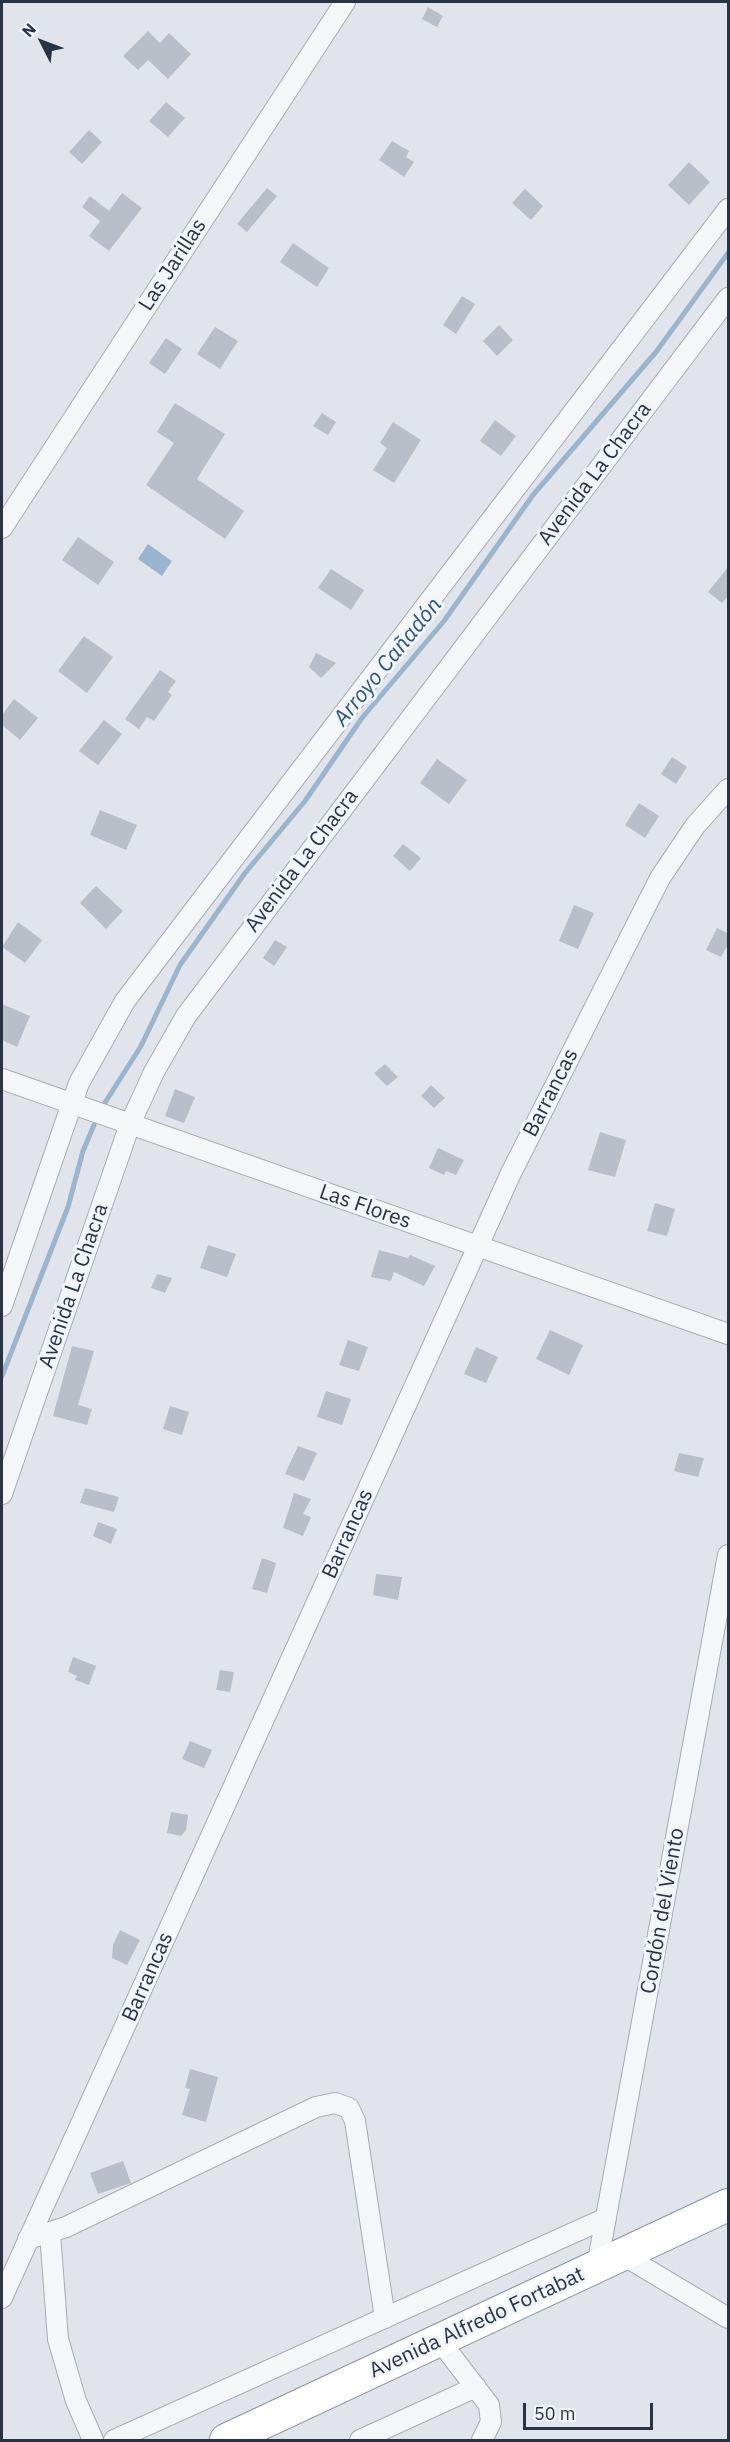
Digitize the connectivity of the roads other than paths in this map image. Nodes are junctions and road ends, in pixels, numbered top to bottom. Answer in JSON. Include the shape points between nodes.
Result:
{"nodes":[{"id":1,"x":345,"y":2,"type":"edge"},
{"id":2,"x":729,"y":209,"type":"edge"},
{"id":3,"x":729,"y":298,"type":"edge"},
{"id":4,"x":2,"y":528,"type":"edge"},
{"id":5,"x":729,"y":789,"type":"edge"},
{"id":6,"x":2,"y":1079,"type":"edge"},
{"id":7,"x":71,"y":1104,"type":"junction"},
{"id":8,"x":130,"y":1124,"type":"junction"},
{"id":9,"x":479,"y":1246,"type":"junction"},
{"id":10,"x":2,"y":1306,"type":"edge"},
{"id":11,"x":729,"y":1334,"type":"edge"},
{"id":12,"x":2,"y":1494,"type":"edge"},
{"id":13,"x":729,"y":1555,"type":"edge"},
{"id":14,"x":729,"y":2205,"type":"edge"},
{"id":15,"x":606,"y":2218,"type":"junction"},
{"id":16,"x":50,"y":2233,"type":"junction"},
{"id":17,"x":28,"y":2240,"type":"junction"},
{"id":18,"x":610,"y":2260,"type":"junction"},
{"id":19,"x":2,"y":2298,"type":"edge"},
{"id":20,"x":385,"y":2318,"type":"junction"},
{"id":21,"x":729,"y":2318,"type":"edge"},
{"id":22,"x":440,"y":2342,"type":"junction"},
{"id":23,"x":476,"y":2387,"type":"junction"},
{"id":24,"x":93,"y":2440,"type":"edge"},
{"id":25,"x":114,"y":2440,"type":"edge"},
{"id":26,"x":225,"y":2440,"type":"edge"},
{"id":27,"x":360,"y":2440,"type":"edge"},
{"id":28,"x":482,"y":2440,"type":"edge"}],
"edges":[{"from":1,"to":4,"type":"street","name":"Las Jarillas"},
{"from":2,"to":7,"type":"street","via":[[147,971],[107,1030]]},
{"from":3,"to":8,"type":"street","name":"Avenida La Chacra","via":[[204,990],[154,1072]]},
{"from":5,"to":9,"type":"street","name":"Barrancas","via":[[695,826],[660,878],[530,1133]]},
{"from":6,"to":7,"type":"street","name":"Las Flores"},
{"from":7,"to":8,"type":"street","name":"Las Flores"},
{"from":7,"to":10,"type":"street"},
{"from":8,"to":9,"type":"street","name":"Las Flores"},
{"from":8,"to":12,"type":"street","name":"Avenida La Chacra"},
{"from":9,"to":11,"type":"street","name":"Las Flores"},
{"from":9,"to":17,"type":"street","name":"Barrancas"},
{"from":13,"to":15,"type":"street","name":"Cordón del Viento"},
{"from":14,"to":18,"type":"highway","name":"Avenida Alfredo Fortabat"},
{"from":15,"to":18,"type":"street","name":"Cordón del Viento"},
{"from":15,"to":20,"type":"street"},
{"from":16,"to":17,"type":"street"},
{"from":16,"to":20,"type":"street","via":[[316,2107],[335,2103],[349,2108],[355,2121]]},
{"from":16,"to":24,"type":"street","via":[[58,2339],[76,2402]]},
{"from":17,"to":19,"type":"street","name":"Barrancas"},
{"from":18,"to":21,"type":"street"},
{"from":18,"to":22,"type":"highway","name":"Avenida Alfredo Fortabat"},
{"from":20,"to":25,"type":"street"},
{"from":22,"to":23,"type":"street"},
{"from":22,"to":26,"type":"highway","name":"Avenida Alfredo Fortabat"},
{"from":23,"to":27,"type":"street"},
{"from":23,"to":28,"type":"street","via":[[489,2405],[491,2422]]}]}
